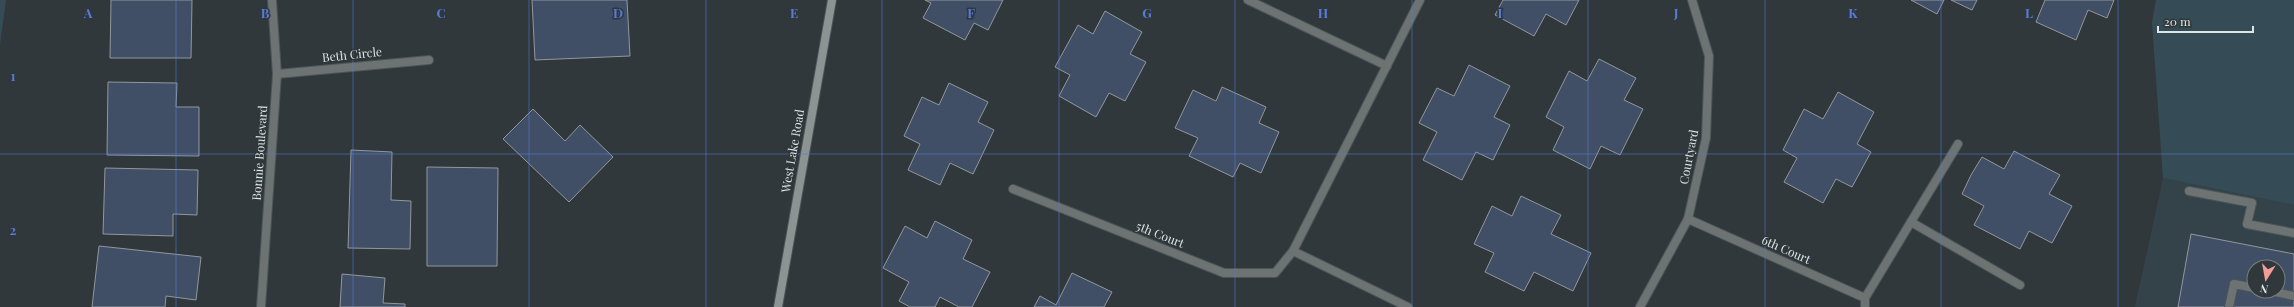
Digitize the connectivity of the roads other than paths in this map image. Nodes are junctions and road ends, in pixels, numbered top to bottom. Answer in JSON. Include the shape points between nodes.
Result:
{"nodes":[{"id":1,"x":272,"y":0,"type":"edge"},
{"id":2,"x":832,"y":0,"type":"edge"},
{"id":3,"x":1248,"y":0,"type":"edge"},
{"id":4,"x":1420,"y":0,"type":"edge"},
{"id":5,"x":1692,"y":0,"type":"edge"},
{"id":6,"x":429,"y":60,"type":"dead end"},
{"id":7,"x":1387,"y":66,"type":"junction"},
{"id":8,"x":277,"y":74,"type":"junction"},
{"id":9,"x":1958,"y":144,"type":"dead end"},
{"id":10,"x":1013,"y":189,"type":"dead end"},
{"id":11,"x":2189,"y":191,"type":"dead end"},
{"id":12,"x":1688,"y":219,"type":"junction"},
{"id":13,"x":1911,"y":222,"type":"junction"},
{"id":14,"x":2294,"y":233,"type":"edge"},
{"id":15,"x":1294,"y":251,"type":"junction"},
{"id":16,"x":2020,"y":285,"type":"dead end"},
{"id":17,"x":2246,"y":286,"type":"edge"},
{"id":18,"x":1865,"y":298,"type":"junction"},
{"id":19,"x":261,"y":307,"type":"edge"},
{"id":20,"x":778,"y":307,"type":"edge"},
{"id":21,"x":1408,"y":307,"type":"edge"},
{"id":22,"x":1640,"y":307,"type":"edge"},
{"id":23,"x":1865,"y":307,"type":"edge"},
{"id":24,"x":2230,"y":307,"type":"edge"}],
"edges":[{"from":1,"to":8,"type":"street","name":"Bonnie Boulevard"},
{"from":2,"to":20,"type":"street","name":"West Lake Road"},
{"from":3,"to":7,"type":"street"},
{"from":4,"to":7,"type":"street","name":"5th Court"},
{"from":5,"to":12,"type":"street","name":"Courtyard","via":[[1708,56],[1706,138]]},
{"from":6,"to":8,"type":"street","name":"Beth Circle"},
{"from":7,"to":15,"type":"street","name":"5th Court"},
{"from":8,"to":19,"type":"street","name":"Bonnie Boulevard"},
{"from":9,"to":13,"type":"street"},
{"from":10,"to":15,"type":"street","name":"5th Court","via":[[1224,273],[1275,273]]},
{"from":11,"to":14,"type":"street","via":[[2252,203],[2248,224]]},
{"from":12,"to":18,"type":"street","name":"6th Court"},
{"from":12,"to":22,"type":"street","name":"Courtyard"},
{"from":13,"to":16,"type":"street"},
{"from":13,"to":18,"type":"street"},
{"from":15,"to":21,"type":"street"},
{"from":17,"to":24,"type":"street","via":[[2234,284]]},
{"from":18,"to":23,"type":"street"}]}
